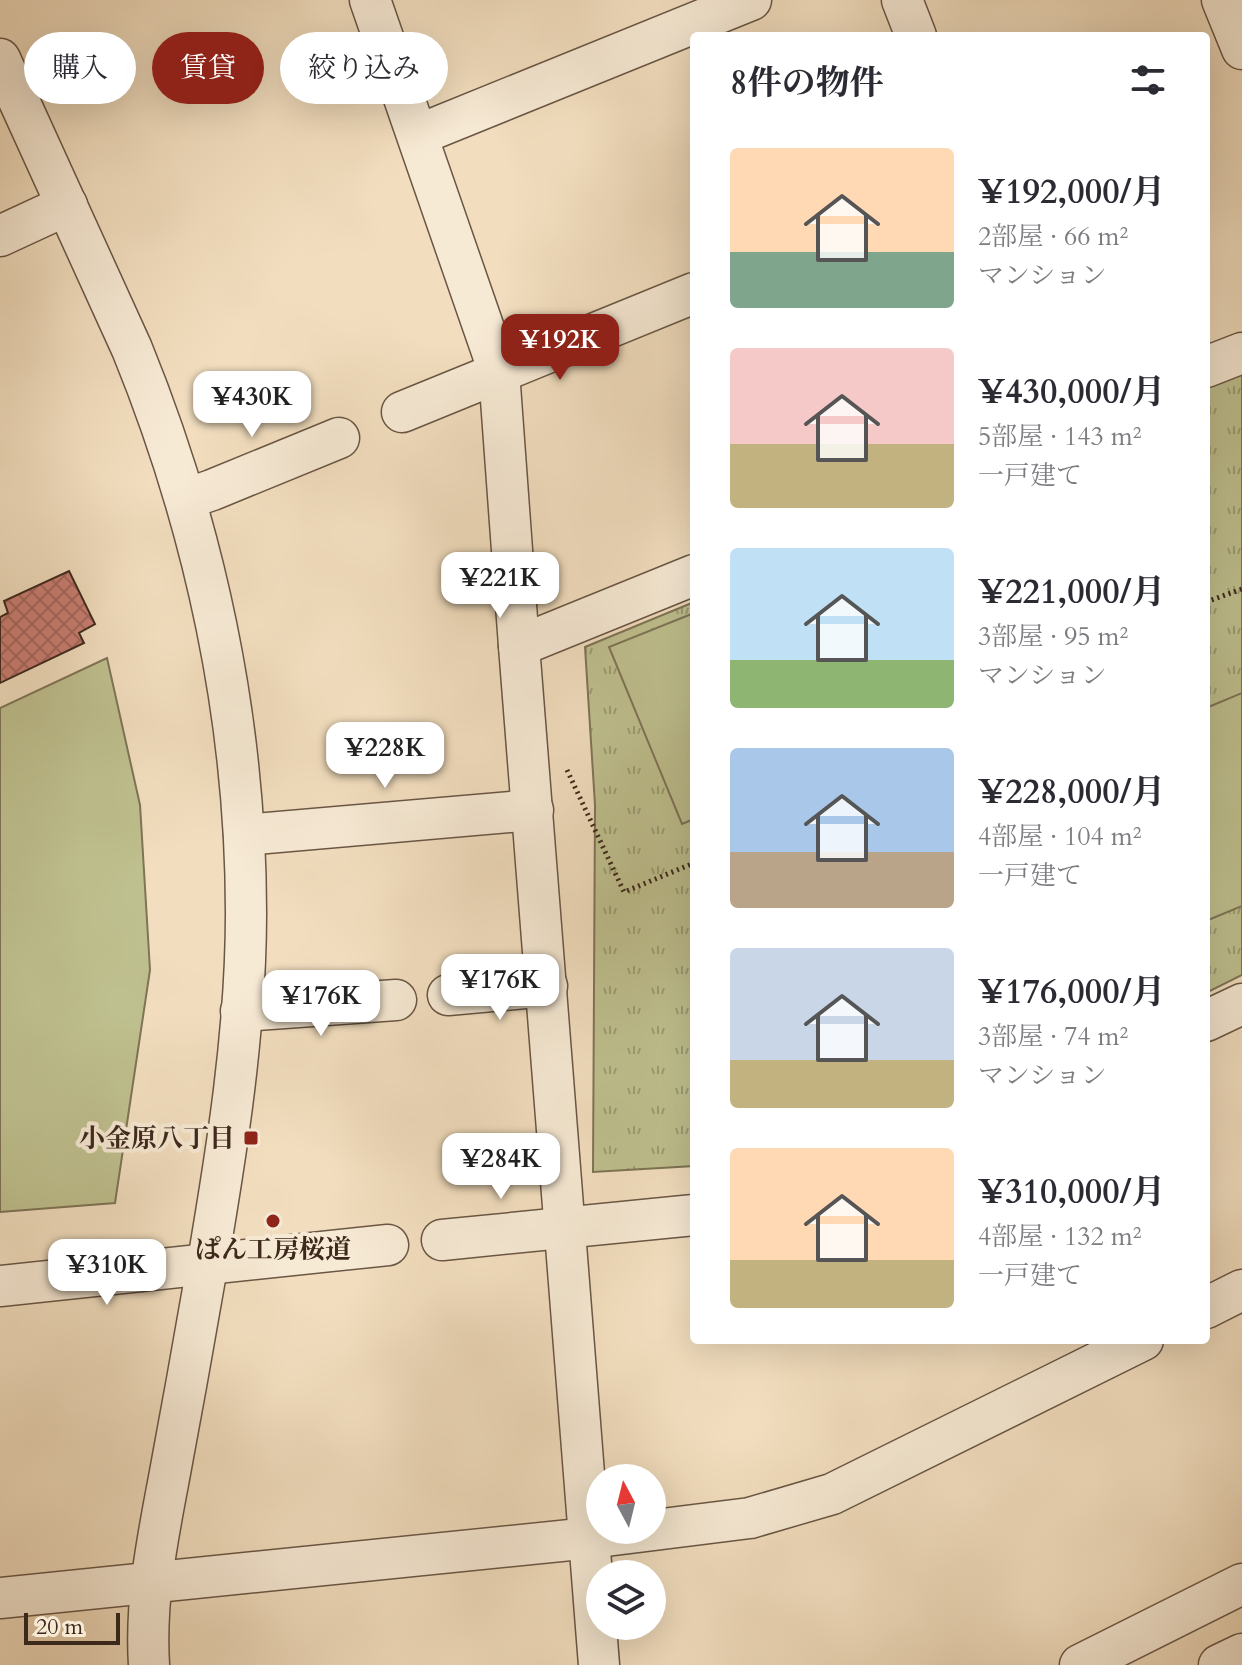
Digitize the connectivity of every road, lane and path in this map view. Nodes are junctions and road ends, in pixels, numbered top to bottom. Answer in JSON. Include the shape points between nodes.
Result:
{"nodes":[{"id":1,"x":370,"y":0,"type":"edge"},
{"id":2,"x":751,"y":0,"type":"edge"},
{"id":3,"x":902,"y":0,"type":"edge"},
{"id":4,"x":1222,"y":0,"type":"edge"},
{"id":5,"x":914,"y":32,"type":"edge"},
{"id":6,"x":1242,"y":49,"type":"edge"},
{"id":7,"x":0,"y":59,"type":"edge"},
{"id":8,"x":418,"y":135,"type":"junction"},
{"id":9,"x":67,"y":205,"type":"junction"},
{"id":10,"x":0,"y":236,"type":"edge"},
{"id":11,"x":690,"y":295,"type":"edge"},
{"id":12,"x":1242,"y":353,"type":"edge"},
{"id":13,"x":1210,"y":365,"type":"edge"},
{"id":14,"x":499,"y":372,"type":"junction"},
{"id":15,"x":402,"y":412,"type":"dead end"},
{"id":16,"x":339,"y":438,"type":"dead end"},
{"id":17,"x":186,"y":499,"type":"junction"},
{"id":18,"x":690,"y":577,"type":"edge"},
{"id":19,"x":1242,"y":589,"type":"edge"},
{"id":20,"x":1210,"y":601,"type":"edge"},
{"id":21,"x":519,"y":646,"type":"junction"},
{"id":22,"x":561,"y":758,"type":"dead end"},
{"id":23,"x":533,"y":810,"type":"junction"},
{"id":24,"x":244,"y":835,"type":"junction"},
{"id":25,"x":690,"y":865,"type":"edge"},
{"id":26,"x":547,"y":986,"type":"junction"},
{"id":27,"x":448,"y":995,"type":"dead end"},
{"id":28,"x":396,"y":1000,"type":"dead end"},
{"id":29,"x":1242,"y":1004,"type":"edge"},
{"id":30,"x":241,"y":1011,"type":"junction"},
{"id":31,"x":1210,"y":1019,"type":"edge"},
{"id":32,"x":690,"y":1215,"type":"edge"},
{"id":33,"x":566,"y":1227,"type":"junction"},
{"id":34,"x":442,"y":1240,"type":"dead end"},
{"id":35,"x":388,"y":1245,"type":"dead end"},
{"id":36,"x":208,"y":1264,"type":"junction"},
{"id":37,"x":0,"y":1286,"type":"edge"},
{"id":38,"x":1242,"y":1290,"type":"edge"},
{"id":39,"x":1210,"y":1306,"type":"edge"},
{"id":40,"x":1135,"y":1344,"type":"edge"},
{"id":41,"x":586,"y":1486,"type":"edge"},
{"id":42,"x":666,"y":1528,"type":"edge"},
{"id":43,"x":586,"y":1538,"type":"edge"},
{"id":44,"x":590,"y":1544,"type":"edge"},
{"id":45,"x":150,"y":1582,"type":"junction"},
{"id":46,"x":1242,"y":1584,"type":"edge"},
{"id":47,"x":0,"y":1598,"type":"edge"},
{"id":48,"x":1242,"y":1654,"type":"edge"},
{"id":49,"x":149,"y":1665,"type":"edge"},
{"id":50,"x":599,"y":1665,"type":"edge"},
{"id":51,"x":1080,"y":1665,"type":"edge"},
{"id":52,"x":1219,"y":1665,"type":"edge"}],
"edges":[{"from":1,"to":8,"type":"street"},
{"from":2,"to":8,"type":"street"},
{"from":3,"to":5,"type":"street"},
{"from":4,"to":6,"type":"street"},
{"from":7,"to":9,"type":"street"},
{"from":8,"to":14,"type":"street"},
{"from":9,"to":10,"type":"street"},
{"from":9,"to":17,"type":"street","via":[[147,385]]},
{"from":11,"to":14,"type":"street"},
{"from":12,"to":13,"type":"street"},
{"from":14,"to":15,"type":"street"},
{"from":14,"to":21,"type":"street"},
{"from":16,"to":17,"type":"street"},
{"from":17,"to":24,"type":"street","via":[[220,636]]},
{"from":18,"to":21,"type":"street"},
{"from":19,"to":20,"type":"path"},
{"from":21,"to":23,"type":"street"},
{"from":22,"to":25,"type":"path","via":[[624,892]]},
{"from":23,"to":24,"type":"street"},
{"from":23,"to":26,"type":"street"},
{"from":24,"to":30,"type":"street"},
{"from":26,"to":27,"type":"street"},
{"from":26,"to":33,"type":"street"},
{"from":28,"to":30,"type":"street"},
{"from":29,"to":31,"type":"street"},
{"from":30,"to":36,"type":"street"},
{"from":32,"to":33,"type":"street"},
{"from":33,"to":34,"type":"street"},
{"from":33,"to":41,"type":"street"},
{"from":35,"to":36,"type":"street"},
{"from":36,"to":37,"type":"street"},
{"from":36,"to":45,"type":"street"},
{"from":38,"to":39,"type":"street"},
{"from":40,"to":42,"type":"street","via":[[832,1494],[750,1518]]},
{"from":43,"to":45,"type":"street"},
{"from":44,"to":50,"type":"street"},
{"from":45,"to":47,"type":"street"},
{"from":45,"to":49,"type":"street"},
{"from":46,"to":51,"type":"street"},
{"from":48,"to":52,"type":"street"}]}
